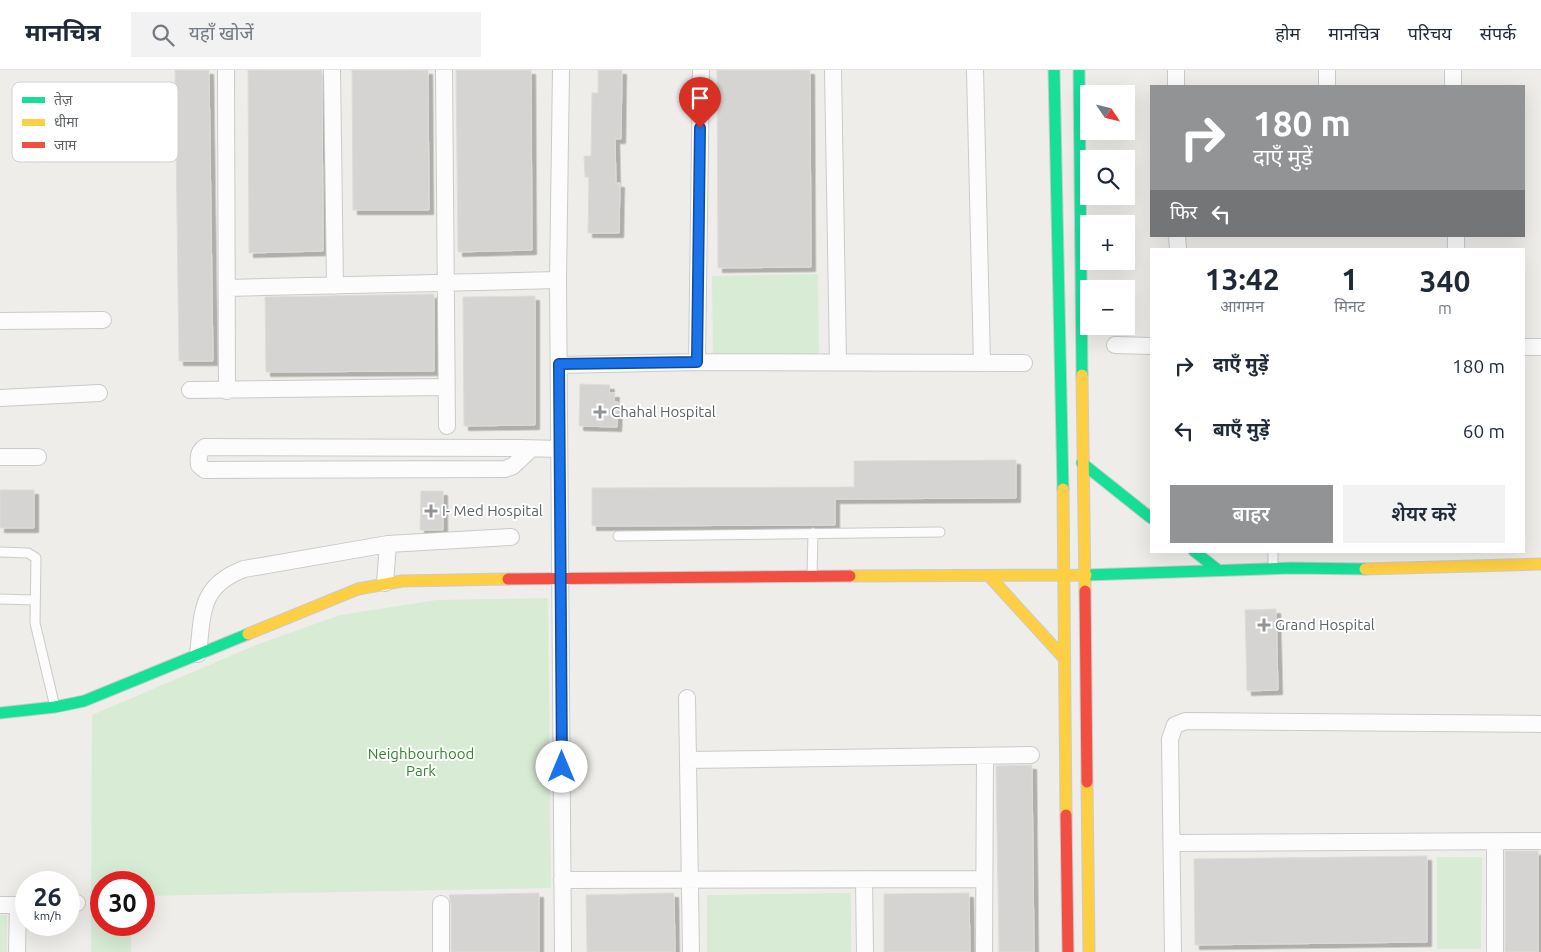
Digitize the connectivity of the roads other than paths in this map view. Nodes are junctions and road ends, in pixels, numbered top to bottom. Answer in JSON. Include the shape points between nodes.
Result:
{"nodes":[{"id":1,"x":226,"y":70,"type":"edge"},
{"id":2,"x":332,"y":70,"type":"edge"},
{"id":3,"x":444,"y":70,"type":"edge"},
{"id":4,"x":561,"y":70,"type":"edge"},
{"id":5,"x":701,"y":70,"type":"edge"},
{"id":6,"x":833,"y":70,"type":"edge"},
{"id":7,"x":975,"y":70,"type":"edge"},
{"id":8,"x":1054,"y":70,"type":"edge"},
{"id":9,"x":1079,"y":70,"type":"edge"},
{"id":10,"x":1176,"y":70,"type":"edge"},
{"id":11,"x":1327,"y":70,"type":"edge"},
{"id":12,"x":1453,"y":70,"type":"edge"},
{"id":13,"x":1176,"y":85,"type":"edge"},
{"id":14,"x":1327,"y":85,"type":"edge"},
{"id":15,"x":1453,"y":85,"type":"edge"},
{"id":16,"x":558,"y":280,"type":"junction"},
{"id":17,"x":444,"y":283,"type":"junction"},
{"id":18,"x":335,"y":286,"type":"junction"},
{"id":19,"x":227,"y":288,"type":"junction"},
{"id":20,"x":104,"y":320,"type":"dead end"},
{"id":21,"x":0,"y":321,"type":"edge"},
{"id":22,"x":1115,"y":345,"type":"dead end"},
{"id":23,"x":1150,"y":346,"type":"edge"},
{"id":24,"x":1525,"y":347,"type":"edge"},
{"id":25,"x":1541,"y":347,"type":"edge"},
{"id":26,"x":697,"y":362,"type":"junction"},
{"id":27,"x":838,"y":362,"type":"junction"},
{"id":28,"x":982,"y":363,"type":"junction"},
{"id":29,"x":1024,"y":363,"type":"dead end"},
{"id":30,"x":559,"y":364,"type":"junction"},
{"id":31,"x":446,"y":387,"type":"junction"},
{"id":32,"x":190,"y":390,"type":"dead end"},
{"id":33,"x":227,"y":391,"type":"junction"},
{"id":34,"x":98,"y":393,"type":"dead end"},
{"id":35,"x":0,"y":398,"type":"edge"},
{"id":36,"x":447,"y":426,"type":"dead end"},
{"id":37,"x":531,"y":448,"type":"junction"},
{"id":38,"x":560,"y":449,"type":"junction"},
{"id":39,"x":0,"y":457,"type":"edge"},
{"id":40,"x":38,"y":457,"type":"dead end"},
{"id":41,"x":1082,"y":463,"type":"junction"},
{"id":42,"x":1150,"y":517,"type":"edge"},
{"id":43,"x":940,"y":532,"type":"dead end"},
{"id":44,"x":814,"y":534,"type":"junction"},
{"id":45,"x":618,"y":536,"type":"dead end"},
{"id":46,"x":511,"y":537,"type":"dead end"},
{"id":47,"x":388,"y":544,"type":"junction"},
{"id":48,"x":0,"y":552,"type":"edge"},
{"id":49,"x":1197,"y":553,"type":"edge"},
{"id":50,"x":1273,"y":553,"type":"edge"},
{"id":51,"x":1541,"y":564,"type":"edge"},
{"id":52,"x":1273,"y":569,"type":"junction"},
{"id":53,"x":1218,"y":570,"type":"junction"},
{"id":54,"x":1062,"y":575,"type":"junction"},
{"id":55,"x":1083,"y":575,"type":"junction"},
{"id":56,"x":989,"y":576,"type":"junction"},
{"id":57,"x":812,"y":577,"type":"junction"},
{"id":58,"x":560,"y":578,"type":"junction"},
{"id":59,"x":385,"y":583,"type":"junction"},
{"id":60,"x":0,"y":599,"type":"edge"},
{"id":61,"x":34,"y":600,"type":"junction"},
{"id":62,"x":198,"y":654,"type":"junction"},
{"id":63,"x":1064,"y":658,"type":"junction"},
{"id":64,"x":688,"y":698,"type":"dead end"},
{"id":65,"x":55,"y":707,"type":"junction"},
{"id":66,"x":0,"y":713,"type":"edge"},
{"id":67,"x":1541,"y":724,"type":"edge"},
{"id":68,"x":1031,"y":755,"type":"dead end"},
{"id":69,"x":985,"y":756,"type":"junction"},
{"id":70,"x":688,"y":760,"type":"junction"},
{"id":71,"x":1541,"y":841,"type":"edge"},
{"id":72,"x":1495,"y":842,"type":"junction"},
{"id":73,"x":1172,"y":843,"type":"junction"},
{"id":74,"x":984,"y":878,"type":"junction"},
{"id":75,"x":562,"y":880,"type":"junction"},
{"id":76,"x":690,"y":880,"type":"junction"},
{"id":77,"x":864,"y":880,"type":"junction"},
{"id":78,"x":440,"y":904,"type":"dead end"},
{"id":79,"x":0,"y":905,"type":"edge"},
{"id":80,"x":15,"y":905,"type":"edge"},
{"id":81,"x":19,"y":936,"type":"edge"},
{"id":82,"x":17,"y":952,"type":"edge"},
{"id":83,"x":441,"y":952,"type":"edge"},
{"id":84,"x":563,"y":952,"type":"edge"},
{"id":85,"x":691,"y":952,"type":"edge"},
{"id":86,"x":865,"y":952,"type":"edge"},
{"id":87,"x":984,"y":952,"type":"edge"},
{"id":88,"x":1068,"y":952,"type":"edge"},
{"id":89,"x":1089,"y":952,"type":"edge"},
{"id":90,"x":1173,"y":952,"type":"edge"},
{"id":91,"x":1495,"y":952,"type":"edge"}],
"edges":[{"from":1,"to":19,"type":"street"},
{"from":2,"to":18,"type":"street"},
{"from":3,"to":17,"type":"street"},
{"from":4,"to":16,"type":"street"},
{"from":5,"to":26,"type":"street"},
{"from":6,"to":27,"type":"street"},
{"from":7,"to":28,"type":"street"},
{"from":8,"to":54,"type":"main road"},
{"from":9,"to":41,"type":"main road"},
{"from":10,"to":13,"type":"street"},
{"from":11,"to":14,"type":"street"},
{"from":12,"to":15,"type":"street"},
{"from":16,"to":17,"type":"street"},
{"from":16,"to":30,"type":"street"},
{"from":17,"to":18,"type":"street"},
{"from":17,"to":31,"type":"street"},
{"from":18,"to":19,"type":"street"},
{"from":19,"to":33,"type":"street"},
{"from":20,"to":21,"type":"street"},
{"from":22,"to":23,"type":"street"},
{"from":24,"to":25,"type":"street"},
{"from":26,"to":27,"type":"street"},
{"from":26,"to":30,"type":"street"},
{"from":27,"to":28,"type":"street"},
{"from":28,"to":29,"type":"street"},
{"from":30,"to":38,"type":"street"},
{"from":31,"to":33,"type":"street"},
{"from":31,"to":36,"type":"street"},
{"from":32,"to":33,"type":"street"},
{"from":34,"to":35,"type":"street"},
{"from":37,"to":37,"type":"street","via":[[205,447],[198,458],[199,465],[205,470],[505,470]]},
{"from":37,"to":38,"type":"street"},
{"from":38,"to":58,"type":"street"},
{"from":39,"to":40,"type":"street"},
{"from":41,"to":42,"type":"main road"},
{"from":41,"to":55,"type":"main road"},
{"from":43,"to":44,"type":"lane"},
{"from":44,"to":45,"type":"lane"},
{"from":44,"to":57,"type":"lane"},
{"from":46,"to":47,"type":"street"},
{"from":47,"to":59,"type":"street"},
{"from":47,"to":62,"type":"street","via":[[244,569],[226,576],[209,596],[203,614]]},
{"from":48,"to":61,"type":"lane","via":[[28,553],[36,558]]},
{"from":49,"to":53,"type":"main road"},
{"from":50,"to":52,"type":"lane"},
{"from":51,"to":52,"type":"main road","via":[[1390,569],[1292,564]]},
{"from":52,"to":53,"type":"main road"},
{"from":53,"to":55,"type":"main road"},
{"from":54,"to":55,"type":"main road"},
{"from":54,"to":56,"type":"main road"},
{"from":54,"to":63,"type":"main road"},
{"from":55,"to":89,"type":"main road"},
{"from":56,"to":57,"type":"main road"},
{"from":56,"to":63,"type":"main road"},
{"from":57,"to":58,"type":"main road"},
{"from":58,"to":59,"type":"main road"},
{"from":58,"to":75,"type":"street"},
{"from":59,"to":62,"type":"main road","via":[[358,589]]},
{"from":60,"to":61,"type":"lane"},
{"from":61,"to":65,"type":"lane","via":[[35,623]]},
{"from":62,"to":65,"type":"main road","via":[[84,701]]},
{"from":63,"to":88,"type":"main road"},
{"from":64,"to":70,"type":"street"},
{"from":65,"to":66,"type":"main road"},
{"from":67,"to":73,"type":"street","via":[[1186,721],[1175,725],[1170,739]]},
{"from":68,"to":69,"type":"street"},
{"from":69,"to":70,"type":"street"},
{"from":69,"to":74,"type":"street"},
{"from":70,"to":76,"type":"street"},
{"from":71,"to":72,"type":"street"},
{"from":72,"to":73,"type":"street"},
{"from":72,"to":91,"type":"street"},
{"from":73,"to":90,"type":"street"},
{"from":74,"to":77,"type":"street"},
{"from":74,"to":87,"type":"street"},
{"from":75,"to":76,"type":"street"},
{"from":75,"to":84,"type":"street"},
{"from":76,"to":77,"type":"street"},
{"from":76,"to":85,"type":"street"},
{"from":77,"to":86,"type":"street"},
{"from":78,"to":83,"type":"street"},
{"from":79,"to":80,"type":"street"},
{"from":81,"to":82,"type":"street"}]}
